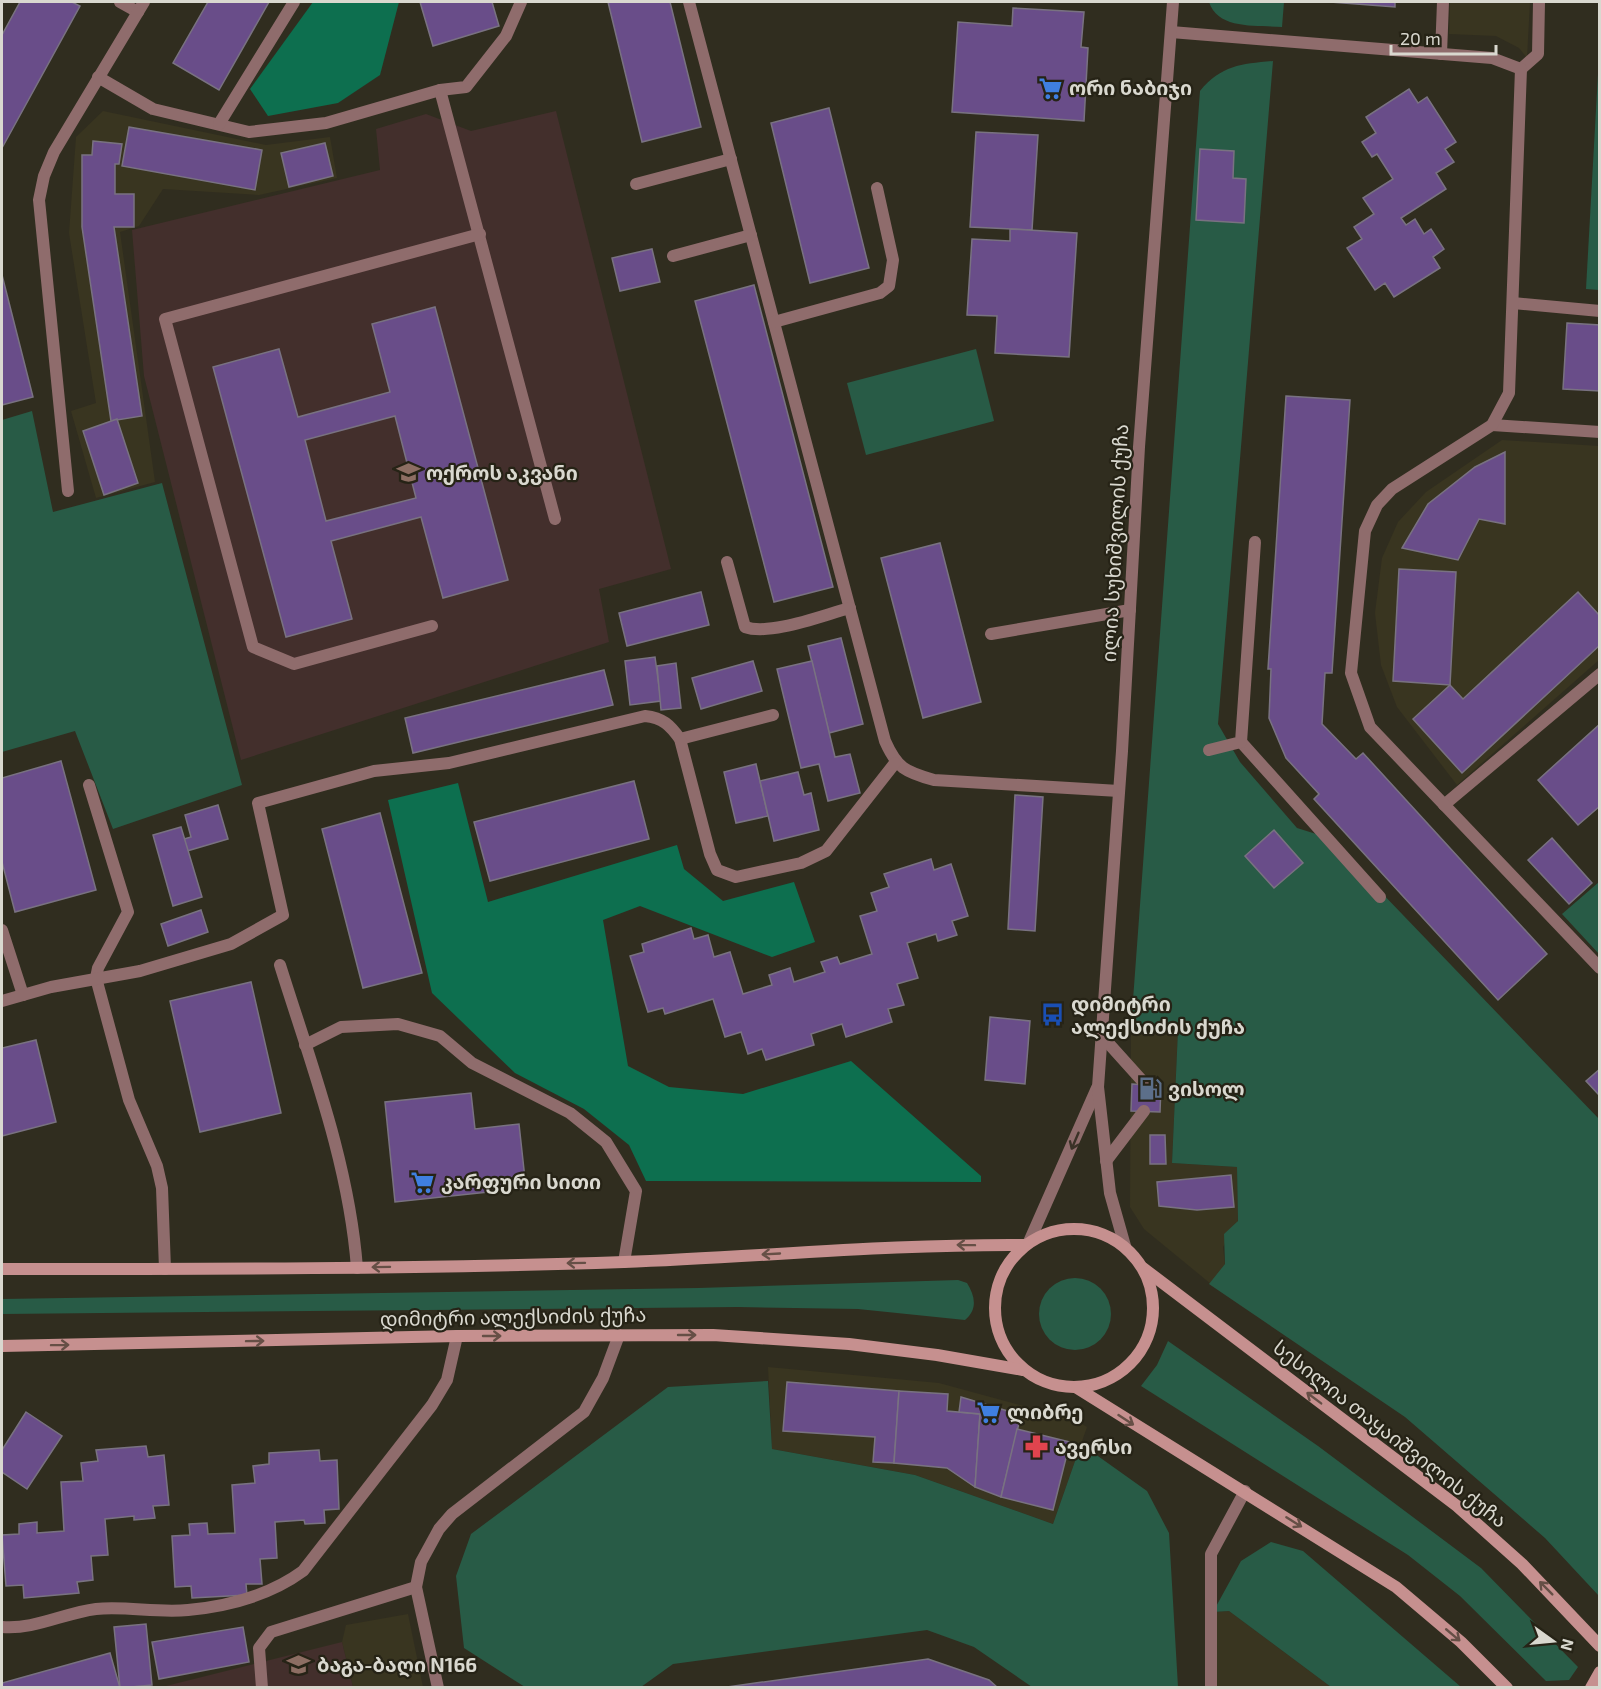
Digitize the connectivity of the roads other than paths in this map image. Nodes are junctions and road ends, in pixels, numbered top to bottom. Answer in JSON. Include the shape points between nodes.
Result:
{"nodes":[{"id":1,"x":120,"y":2,"type":"edge"},
{"id":2,"x":294,"y":2,"type":"edge"},
{"id":3,"x":521,"y":2,"type":"edge"},
{"id":4,"x":689,"y":2,"type":"edge"},
{"id":5,"x":1173,"y":2,"type":"edge"},
{"id":6,"x":1443,"y":2,"type":"edge"},
{"id":7,"x":1539,"y":2,"type":"edge"},
{"id":8,"x":141,"y":7,"type":"edge"},
{"id":9,"x":1171,"y":32,"type":"junction"},
{"id":10,"x":1441,"y":54,"type":"junction"},
{"id":11,"x":1521,"y":69,"type":"junction"},
{"id":12,"x":98,"y":77,"type":"junction"},
{"id":13,"x":440,"y":90,"type":"junction"},
{"id":14,"x":219,"y":124,"type":"junction"},
{"id":15,"x":731,"y":159,"type":"junction"},
{"id":16,"x":636,"y":184,"type":"dead end"},
{"id":17,"x":877,"y":188,"type":"dead end"},
{"id":18,"x":480,"y":234,"type":"junction"},
{"id":19,"x":751,"y":235,"type":"junction"},
{"id":20,"x":673,"y":256,"type":"dead end"},
{"id":21,"x":1513,"y":303,"type":"junction"},
{"id":22,"x":1599,"y":311,"type":"edge"},
{"id":23,"x":774,"y":322,"type":"junction"},
{"id":24,"x":1492,"y":425,"type":"junction"},
{"id":25,"x":1599,"y":432,"type":"edge"},
{"id":26,"x":68,"y":492,"type":"dead end"},
{"id":27,"x":555,"y":519,"type":"dead end"},
{"id":28,"x":1255,"y":542,"type":"dead end"},
{"id":29,"x":727,"y":562,"type":"dead end"},
{"id":30,"x":850,"y":608,"type":"junction"},
{"id":31,"x":1130,"y":610,"type":"junction"},
{"id":32,"x":432,"y":626,"type":"dead end"},
{"id":33,"x":991,"y":634,"type":"dead end"},
{"id":34,"x":1599,"y":675,"type":"edge"},
{"id":35,"x":773,"y":715,"type":"dead end"},
{"id":36,"x":680,"y":739,"type":"junction"},
{"id":37,"x":1241,"y":742,"type":"junction"},
{"id":38,"x":1209,"y":750,"type":"dead end"},
{"id":39,"x":895,"y":763,"type":"junction"},
{"id":40,"x":89,"y":785,"type":"dead end"},
{"id":41,"x":1119,"y":791,"type":"junction"},
{"id":42,"x":1444,"y":805,"type":"junction"},
{"id":43,"x":1380,"y":897,"type":"dead end"},
{"id":44,"x":2,"y":930,"type":"edge"},
{"id":45,"x":280,"y":965,"type":"dead end"},
{"id":46,"x":1599,"y":968,"type":"edge"},
{"id":47,"x":96,"y":978,"type":"junction"},
{"id":48,"x":23,"y":995,"type":"junction"},
{"id":49,"x":2,"y":1001,"type":"edge"},
{"id":50,"x":1101,"y":1035,"type":"junction"},
{"id":51,"x":305,"y":1045,"type":"junction"},
{"id":52,"x":1146,"y":1085,"type":"dead end"},
{"id":53,"x":1098,"y":1087,"type":"junction"},
{"id":54,"x":1144,"y":1111,"type":"dead end"},
{"id":55,"x":1106,"y":1161,"type":"junction"},
{"id":56,"x":1027,"y":1243,"type":"junction"},
{"id":57,"x":1125,"y":1246,"type":"junction"},
{"id":58,"x":624,"y":1262,"type":"junction"},
{"id":59,"x":357,"y":1268,"type":"junction"},
{"id":60,"x":1143,"y":1268,"type":"junction"},
{"id":61,"x":2,"y":1269,"type":"edge"},
{"id":62,"x":165,"y":1269,"type":"junction"},
{"id":63,"x":619,"y":1335,"type":"junction"},
{"id":64,"x":457,"y":1336,"type":"junction"},
{"id":65,"x":2,"y":1346,"type":"edge"},
{"id":66,"x":1023,"y":1370,"type":"junction"},
{"id":67,"x":1077,"y":1388,"type":"junction"},
{"id":68,"x":1245,"y":1491,"type":"junction"},
{"id":69,"x":416,"y":1587,"type":"junction"},
{"id":70,"x":2,"y":1627,"type":"edge"},
{"id":71,"x":1599,"y":1646,"type":"edge"},
{"id":72,"x":1599,"y":1672,"type":"edge"},
{"id":73,"x":262,"y":1688,"type":"edge"},
{"id":74,"x":438,"y":1688,"type":"edge"},
{"id":75,"x":1211,"y":1688,"type":"edge"},
{"id":76,"x":1508,"y":1688,"type":"edge"},
{"id":77,"x":1591,"y":1688,"type":"edge"}],
"edges":[{"from":1,"to":8,"type":"street"},
{"from":2,"to":14,"type":"street"},
{"from":3,"to":13,"type":"street","via":[[506,36],[466,87]]},
{"from":4,"to":15,"type":"street"},
{"from":5,"to":9,"type":"street","name":"ილია სუხიშვილის ქუჩა"},
{"from":6,"to":10,"type":"street"},
{"from":7,"to":11,"type":"street","via":[[1538,54]]},
{"from":8,"to":12,"type":"street"},
{"from":9,"to":10,"type":"street"},
{"from":9,"to":31,"type":"street","name":"ილია სუხიშვილის ქუჩა"},
{"from":10,"to":11,"type":"street","via":[[1492,58]]},
{"from":11,"to":21,"type":"street"},
{"from":12,"to":14,"type":"street","via":[[153,109]]},
{"from":12,"to":26,"type":"street","via":[[54,152],[39,200]]},
{"from":13,"to":14,"type":"street","via":[[326,123],[249,132]]},
{"from":13,"to":18,"type":"street"},
{"from":15,"to":16,"type":"street"},
{"from":15,"to":19,"type":"street"},
{"from":17,"to":23,"type":"street","via":[[893,260],[889,286],[880,293]]},
{"from":18,"to":27,"type":"street"},
{"from":18,"to":32,"type":"street","via":[[165,318],[253,647],[294,664]]},
{"from":19,"to":20,"type":"street"},
{"from":19,"to":23,"type":"street"},
{"from":21,"to":22,"type":"street"},
{"from":21,"to":24,"type":"street","via":[[1509,393]]},
{"from":23,"to":30,"type":"street"},
{"from":24,"to":25,"type":"street"},
{"from":24,"to":42,"type":"street","via":[[1392,489],[1377,505],[1365,531],[1351,673],[1370,727]]},
{"from":28,"to":37,"type":"street"},
{"from":29,"to":30,"type":"street","via":[[745,627],[770,628]]},
{"from":30,"to":39,"type":"street","via":[[885,741]]},
{"from":31,"to":33,"type":"street"},
{"from":31,"to":41,"type":"street","name":"ილია სუხიშვილის ქუჩა"},
{"from":34,"to":42,"type":"street"},
{"from":35,"to":36,"type":"street"},
{"from":36,"to":39,"type":"street","via":[[710,854],[717,870],[736,877],[801,863],[826,851]]},
{"from":36,"to":47,"type":"street","via":[[669,723],[645,716],[449,763],[374,771],[258,803],[283,915],[231,944],[140,971]]},
{"from":37,"to":38,"type":"street"},
{"from":37,"to":43,"type":"street"},
{"from":39,"to":41,"type":"street","via":[[913,775],[934,780]]},
{"from":40,"to":47,"type":"street","via":[[128,912]]},
{"from":41,"to":50,"type":"street","name":"ილია სუხიშვილის ქუჩა"},
{"from":42,"to":46,"type":"street"},
{"from":44,"to":48,"type":"street"},
{"from":45,"to":51,"type":"street"},
{"from":47,"to":48,"type":"street"},
{"from":47,"to":62,"type":"street","via":[[129,1100],[157,1166],[162,1188]]},
{"from":48,"to":49,"type":"street"},
{"from":50,"to":52,"type":"street"},
{"from":50,"to":53,"type":"street","name":"ილია სუხიშვილის ქუჩა"},
{"from":51,"to":58,"type":"street","via":[[341,1027],[398,1024],[440,1036],[472,1063],[570,1113],[606,1142],[636,1191]]},
{"from":51,"to":59,"type":"street","via":[[334,1137],[354,1224]]},
{"from":53,"to":55,"type":"street","name":"ილია სუხიშვილის ქუჩა"},
{"from":53,"to":56,"type":"street","name":"ილია სუხიშვილის ქუჩა","one_way":true},
{"from":54,"to":55,"type":"street"},
{"from":55,"to":57,"type":"street","name":"ილია სუხიშვილის ქუჩა","via":[[1117,1224]]},
{"from":56,"to":57,"type":"main road","via":[[1052,1230],[1077,1228],[1102,1233]]},
{"from":56,"to":58,"type":"main road","one_way":true},
{"from":56,"to":66,"type":"main road","via":[[1005,1266],[995,1293],[995,1322],[1005,1348]]},
{"from":57,"to":60,"type":"main road"},
{"from":58,"to":59,"type":"main road","one_way":true},
{"from":59,"to":62,"type":"main road"},
{"from":60,"to":67,"type":"main road","via":[[1154,1313],[1149,1336],[1121,1373]]},
{"from":71,"to":60,"type":"main road","name":"სესილია თაყაიშვილის ქუჩა","one_way":true,"via":[[1522,1564],[1456,1506]]},
{"from":61,"to":62,"type":"main road"},
{"from":64,"to":63,"type":"main road","name":"დიმიტრი ალექსიძის ქუჩა","one_way":true},
{"from":63,"to":66,"type":"main road","name":"დიმიტრი ალექსიძის ქუჩა","one_way":true,"via":[[767,1336],[926,1353]]},
{"from":63,"to":69,"type":"street","via":[[603,1378],[584,1412],[452,1514],[421,1562]]},
{"from":65,"to":64,"type":"main road","name":"დიმიტრი ალექსიძის ქუჩა","one_way":true},
{"from":64,"to":70,"type":"street","via":[[447,1380],[432,1405],[303,1571],[284,1585],[258,1597],[188,1610],[95,1609],[15,1628]]},
{"from":66,"to":67,"type":"main road","via":[[1039,1380]]},
{"from":67,"to":68,"type":"main road","one_way":true},
{"from":68,"to":75,"type":"street","via":[[1211,1554]]},
{"from":68,"to":76,"type":"main road","one_way":true,"via":[[1396,1587]]},
{"from":69,"to":73,"type":"street","via":[[271,1632],[259,1648]]},
{"from":69,"to":74,"type":"street"},
{"from":72,"to":77,"type":"main road"}]}
